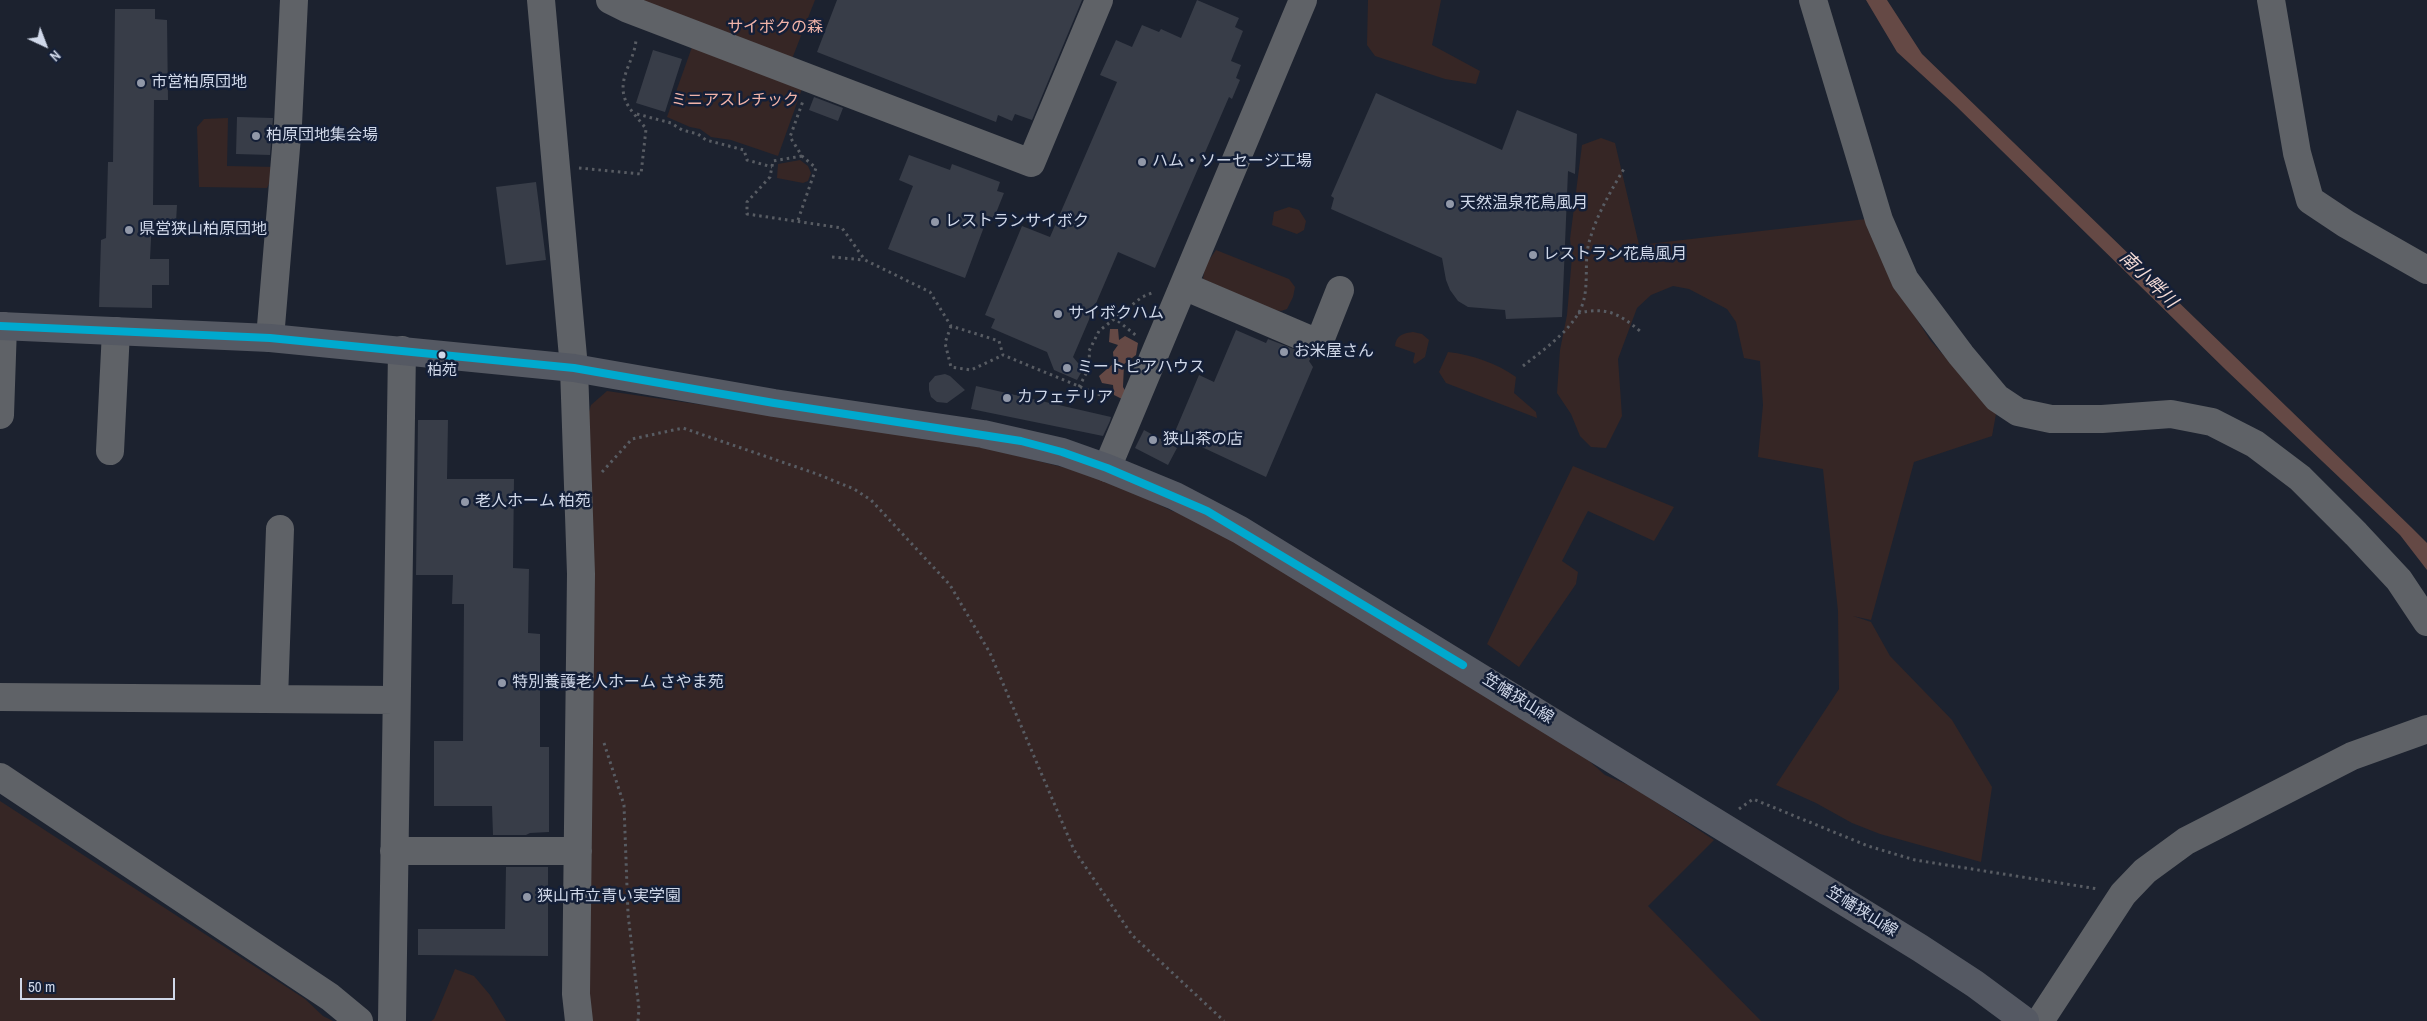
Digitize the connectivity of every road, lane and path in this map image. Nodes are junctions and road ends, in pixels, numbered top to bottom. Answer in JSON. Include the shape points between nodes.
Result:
{"nodes":[{"id":1,"x":294,"y":0,"type":"edge"},
{"id":2,"x":541,"y":0,"type":"edge"},
{"id":3,"x":1099,"y":0,"type":"edge"},
{"id":4,"x":1302,"y":0,"type":"edge"},
{"id":5,"x":1813,"y":0,"type":"edge"},
{"id":6,"x":2271,"y":0,"type":"edge"},
{"id":7,"x":619,"y":5,"type":"edge"},
{"id":8,"x":811,"y":80,"type":"junction"},
{"id":9,"x":636,"y":114,"type":"junction"},
{"id":10,"x":802,"y":156,"type":"junction"},
{"id":11,"x":554,"y":165,"type":"junction"},
{"id":12,"x":772,"y":166,"type":"junction"},
{"id":13,"x":1625,"y":167,"type":"dead end"},
{"id":14,"x":798,"y":220,"type":"junction"},
{"id":15,"x":832,"y":257,"type":"dead end"},
{"id":16,"x":865,"y":260,"type":"junction"},
{"id":17,"x":2427,"y":270,"type":"edge"},
{"id":18,"x":1340,"y":290,"type":"dead end"},
{"id":19,"x":1181,"y":292,"type":"junction"},
{"id":20,"x":1578,"y":313,"type":"junction"},
{"id":21,"x":1113,"y":318,"type":"junction"},
{"id":22,"x":2,"y":326,"type":"edge"},
{"id":23,"x":951,"y":326,"type":"junction"},
{"id":24,"x":116,"y":331,"type":"junction"},
{"id":25,"x":1640,"y":331,"type":"dead end"},
{"id":26,"x":270,"y":338,"type":"junction"},
{"id":27,"x":1157,"y":348,"type":"junction"},
{"id":28,"x":402,"y":350,"type":"junction"},
{"id":29,"x":1003,"y":355,"type":"junction"},
{"id":30,"x":1523,"y":366,"type":"dead end"},
{"id":31,"x":574,"y":368,"type":"junction"},
{"id":32,"x":1079,"y":386,"type":"junction"},
{"id":33,"x":1132,"y":408,"type":"junction"},
{"id":34,"x":0,"y":415,"type":"edge"},
{"id":35,"x":110,"y":451,"type":"dead end"},
{"id":36,"x":1107,"y":468,"type":"junction"},
{"id":37,"x":601,"y":474,"type":"dead end"},
{"id":38,"x":280,"y":529,"type":"dead end"},
{"id":39,"x":2427,"y":622,"type":"edge"},
{"id":40,"x":0,"y":696,"type":"edge"},
{"id":41,"x":274,"y":699,"type":"junction"},
{"id":42,"x":395,"y":700,"type":"junction"},
{"id":43,"x":2427,"y":729,"type":"edge"},
{"id":44,"x":603,"y":739,"type":"dead end"},
{"id":45,"x":0,"y":776,"type":"edge"},
{"id":46,"x":1720,"y":824,"type":"junction"},
{"id":47,"x":394,"y":851,"type":"junction"},
{"id":48,"x":578,"y":851,"type":"junction"},
{"id":49,"x":2123,"y":894,"type":"junction"},
{"id":50,"x":359,"y":1021,"type":"edge"},
{"id":51,"x":392,"y":1021,"type":"edge"},
{"id":52,"x":579,"y":1021,"type":"edge"},
{"id":53,"x":638,"y":1021,"type":"edge"},
{"id":54,"x":1224,"y":1021,"type":"edge"},
{"id":55,"x":2025,"y":1021,"type":"edge"},
{"id":56,"x":2040,"y":1021,"type":"edge"}],
"edges":[{"from":1,"to":26,"type":"street","via":[[288,124]]},
{"from":2,"to":11,"type":"street"},
{"from":3,"to":8,"type":"street","via":[[1031,163]]},
{"from":4,"to":19,"type":"street"},
{"from":5,"to":39,"type":"street","via":[[1879,220],[1905,280],[1997,398],[2018,412],[2051,419],[2171,414],[2212,422],[2255,444],[2300,478],[2356,534],[2399,580]]},
{"from":6,"to":17,"type":"street","via":[[2296,153],[2310,200]]},
{"from":7,"to":8,"type":"street"},
{"from":7,"to":9,"type":"path","via":[[636,37],[636,49],[622,86],[625,101]]},
{"from":8,"to":10,"type":"path","via":[[790,138]]},
{"from":9,"to":11,"type":"path","via":[[646,129],[641,174]]},
{"from":9,"to":12,"type":"path","via":[[671,123],[706,140],[744,150],[748,160]]},
{"from":10,"to":12,"type":"path","via":[[773,161]]},
{"from":10,"to":14,"type":"path","via":[[816,168]]},
{"from":11,"to":31,"type":"street"},
{"from":12,"to":14,"type":"path","via":[[770,177],[748,202],[747,214]]},
{"from":13,"to":20,"type":"path","via":[[1589,240],[1585,293]]},
{"from":14,"to":16,"type":"path","via":[[842,228]]},
{"from":15,"to":16,"type":"path"},
{"from":16,"to":23,"type":"path","via":[[930,292]]},
{"from":18,"to":19,"type":"street","via":[[1321,338],[1313,341]]},
{"from":19,"to":21,"type":"path","via":[[1156,291]]},
{"from":19,"to":27,"type":"street"},
{"from":20,"to":25,"type":"path","via":[[1597,309],[1611,312]]},
{"from":20,"to":30,"type":"path","via":[[1554,341]]},
{"from":21,"to":27,"type":"path","via":[[1144,344]]},
{"from":21,"to":32,"type":"path","via":[[1094,339],[1089,351],[1090,366]]},
{"from":22,"to":24,"type":"main road","name":"笠幡狭山線"},
{"from":22,"to":34,"type":"street"},
{"from":23,"to":29,"type":"path","via":[[999,341]]},
{"from":23,"to":29,"type":"path","via":[[945,343],[951,367],[971,370]]},
{"from":24,"to":26,"type":"main road","name":"笠幡狭山線"},
{"from":24,"to":35,"type":"street"},
{"from":26,"to":28,"type":"main road","name":"笠幡狭山線"},
{"from":27,"to":33,"type":"street"},
{"from":28,"to":31,"type":"main road","name":"笠幡狭山線"},
{"from":28,"to":42,"type":"street"},
{"from":29,"to":32,"type":"path"},
{"from":31,"to":36,"type":"main road","name":"笠幡狭山線","via":[[774,403],[983,434],[1062,452]]},
{"from":31,"to":48,"type":"street","via":[[581,574]]},
{"from":32,"to":33,"type":"path"},
{"from":33,"to":36,"type":"street"},
{"from":36,"to":46,"type":"main road","name":"笠幡狭山線","via":[[1175,496],[1240,530]]},
{"from":37,"to":54,"type":"path","via":[[632,439],[683,428],[817,474],[854,489],[871,500],[955,593],[990,653],[1074,850],[1105,897],[1132,935]]},
{"from":38,"to":41,"type":"street"},
{"from":40,"to":41,"type":"street"},
{"from":41,"to":42,"type":"street"},
{"from":42,"to":47,"type":"street"},
{"from":43,"to":49,"type":"street","via":[[2352,756],[2186,841],[2145,871]]},
{"from":44,"to":53,"type":"path","via":[[624,806],[628,914]]},
{"from":45,"to":50,"type":"street","via":[[330,997]]},
{"from":46,"to":49,"type":"path","via":[[1753,799],[1868,846],[1915,860]]},
{"from":46,"to":55,"type":"main road","name":"笠幡狭山線","via":[[1975,984]]},
{"from":47,"to":48,"type":"street"},
{"from":47,"to":51,"type":"street"},
{"from":48,"to":52,"type":"street","via":[[576,994]]},
{"from":49,"to":56,"type":"street"}]}
